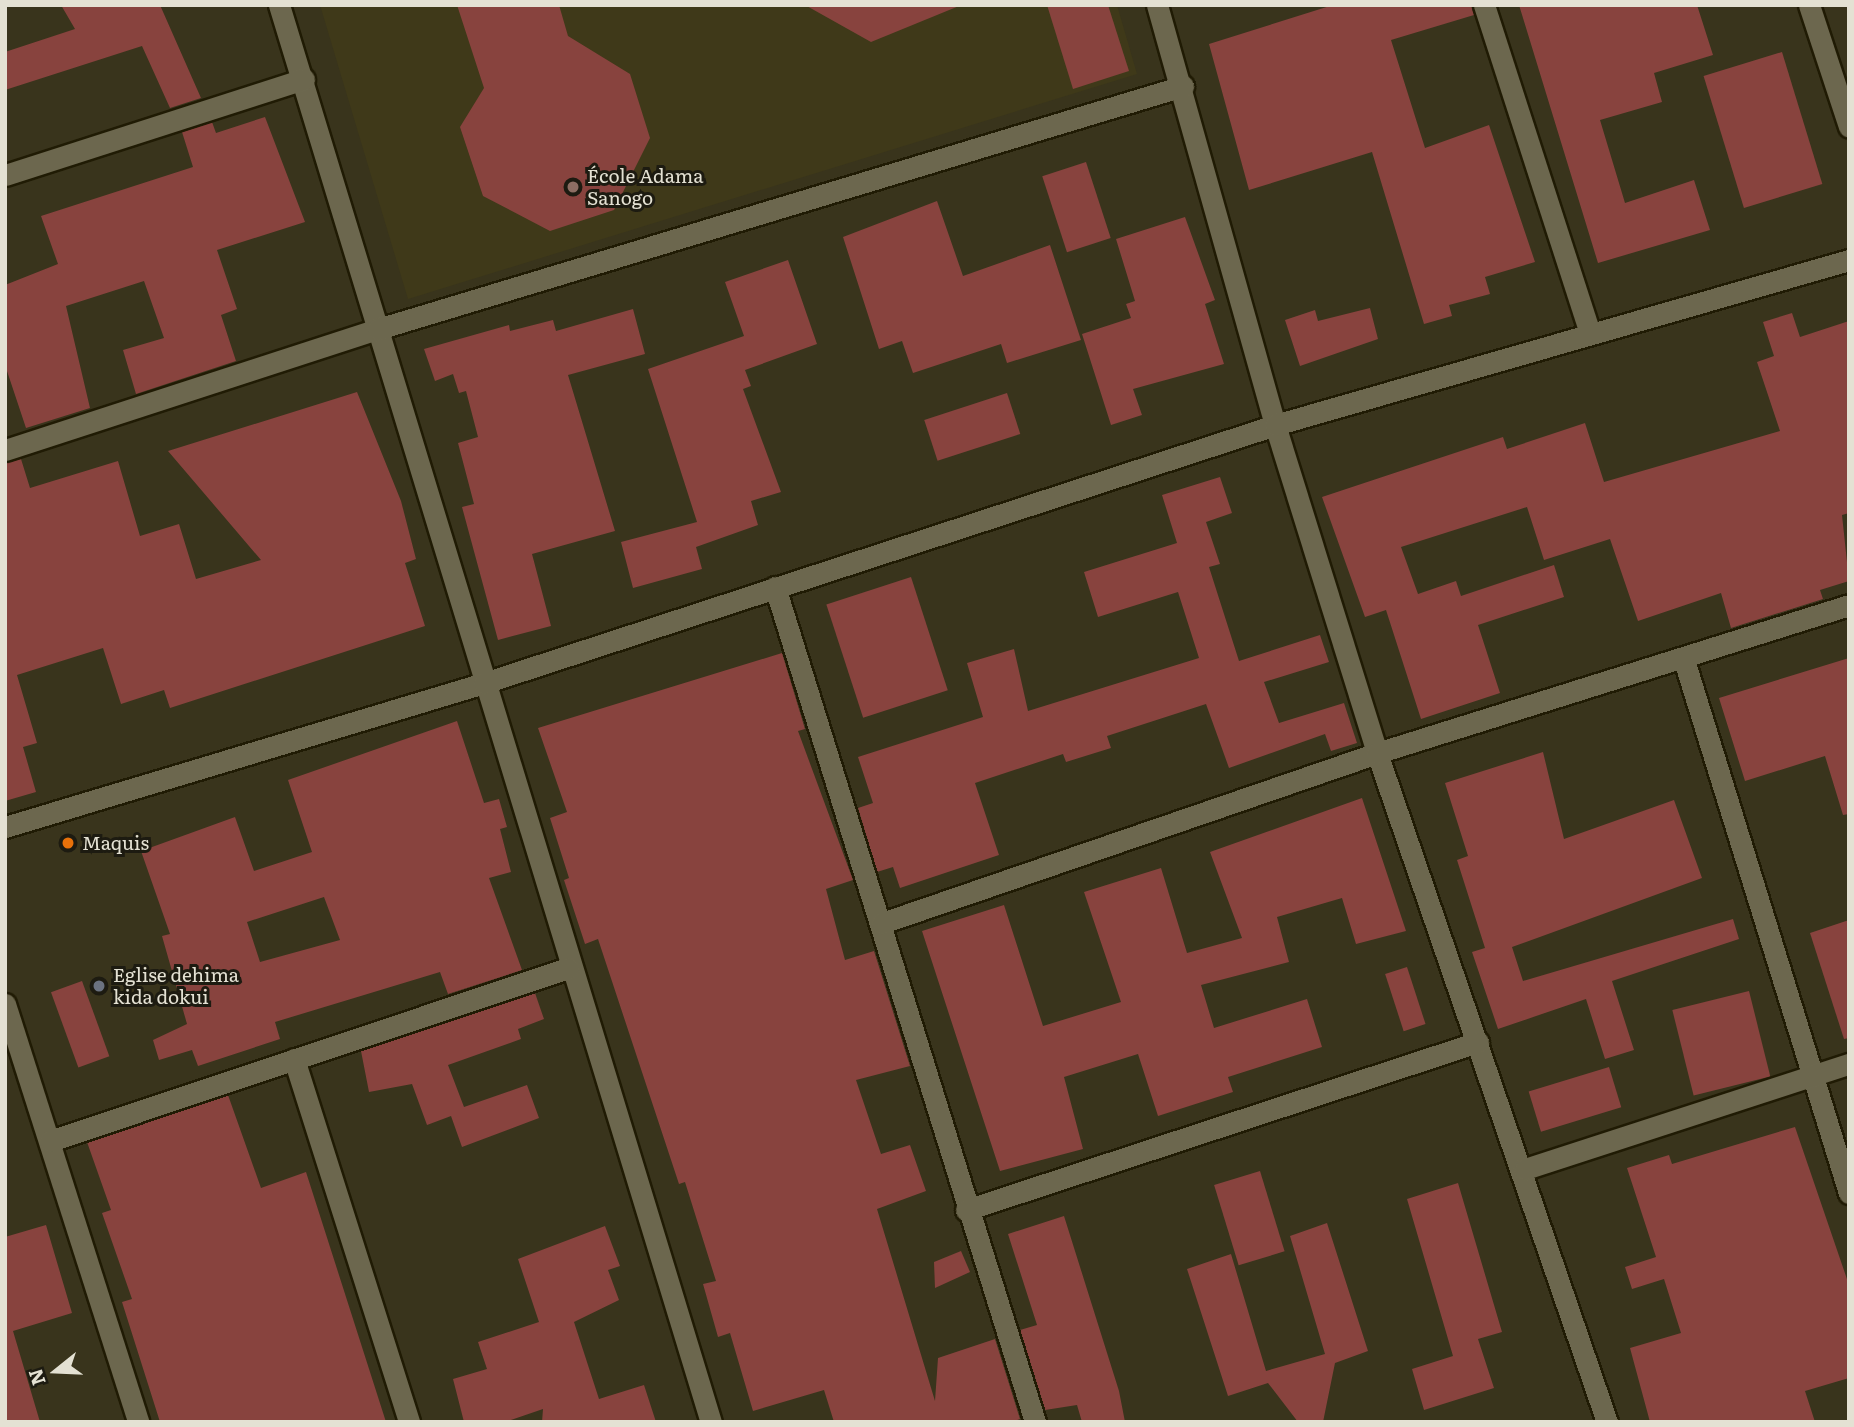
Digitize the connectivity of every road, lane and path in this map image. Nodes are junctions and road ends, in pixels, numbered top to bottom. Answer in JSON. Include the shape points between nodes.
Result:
{"nodes":[{"id":1,"x":279,"y":5,"type":"edge"},
{"id":2,"x":1157,"y":5,"type":"edge"},
{"id":3,"x":1484,"y":5,"type":"edge"},
{"id":4,"x":1809,"y":5,"type":"edge"},
{"id":5,"x":304,"y":79,"type":"junction"},
{"id":6,"x":1183,"y":86,"type":"junction"},
{"id":7,"x":1849,"y":127,"type":"edge"},
{"id":8,"x":5,"y":175,"type":"edge"},
{"id":9,"x":1849,"y":260,"type":"edge"},
{"id":10,"x":377,"y":328,"type":"junction"},
{"id":11,"x":1589,"y":331,"type":"junction"},
{"id":12,"x":1275,"y":425,"type":"junction"},
{"id":13,"x":5,"y":450,"type":"edge"},
{"id":14,"x":775,"y":587,"type":"junction"},
{"id":15,"x":1849,"y":605,"type":"edge"},
{"id":16,"x":1684,"y":660,"type":"junction"},
{"id":17,"x":484,"y":683,"type":"junction"},
{"id":18,"x":1377,"y":753,"type":"junction"},
{"id":19,"x":5,"y":827,"type":"edge"},
{"id":20,"x":882,"y":923,"type":"junction"},
{"id":21,"x":568,"y":968,"type":"junction"},
{"id":22,"x":5,"y":1004,"type":"edge"},
{"id":23,"x":1478,"y":1042,"type":"junction"},
{"id":24,"x":294,"y":1059,"type":"junction"},
{"id":25,"x":1849,"y":1064,"type":"edge"},
{"id":26,"x":1811,"y":1076,"type":"junction"},
{"id":27,"x":50,"y":1141,"type":"junction"},
{"id":28,"x":1525,"y":1169,"type":"junction"},
{"id":29,"x":1849,"y":1193,"type":"edge"},
{"id":30,"x":966,"y":1210,"type":"junction"},
{"id":31,"x":138,"y":1422,"type":"edge"},
{"id":32,"x":409,"y":1422,"type":"edge"},
{"id":33,"x":711,"y":1422,"type":"edge"},
{"id":34,"x":1035,"y":1422,"type":"edge"},
{"id":35,"x":1608,"y":1422,"type":"edge"}],
"edges":[{"from":1,"to":5,"type":"street"},
{"from":2,"to":6,"type":"street"},
{"from":3,"to":11,"type":"street"},
{"from":4,"to":7,"type":"street"},
{"from":5,"to":8,"type":"street"},
{"from":5,"to":10,"type":"street"},
{"from":6,"to":10,"type":"street"},
{"from":6,"to":12,"type":"street"},
{"from":9,"to":11,"type":"street"},
{"from":10,"to":13,"type":"street"},
{"from":10,"to":17,"type":"street"},
{"from":11,"to":12,"type":"street"},
{"from":12,"to":14,"type":"street"},
{"from":12,"to":18,"type":"street"},
{"from":14,"to":17,"type":"street"},
{"from":14,"to":20,"type":"street"},
{"from":15,"to":16,"type":"street"},
{"from":16,"to":18,"type":"street"},
{"from":16,"to":26,"type":"street"},
{"from":17,"to":19,"type":"street"},
{"from":17,"to":21,"type":"street"},
{"from":18,"to":20,"type":"street"},
{"from":18,"to":23,"type":"street"},
{"from":20,"to":30,"type":"street"},
{"from":21,"to":24,"type":"street"},
{"from":21,"to":33,"type":"street"},
{"from":22,"to":27,"type":"street"},
{"from":23,"to":28,"type":"street"},
{"from":23,"to":30,"type":"street"},
{"from":24,"to":27,"type":"street"},
{"from":24,"to":32,"type":"street"},
{"from":25,"to":26,"type":"street"},
{"from":26,"to":28,"type":"street"},
{"from":26,"to":29,"type":"street"},
{"from":27,"to":31,"type":"street"},
{"from":28,"to":35,"type":"street"},
{"from":30,"to":34,"type":"street"}]}
